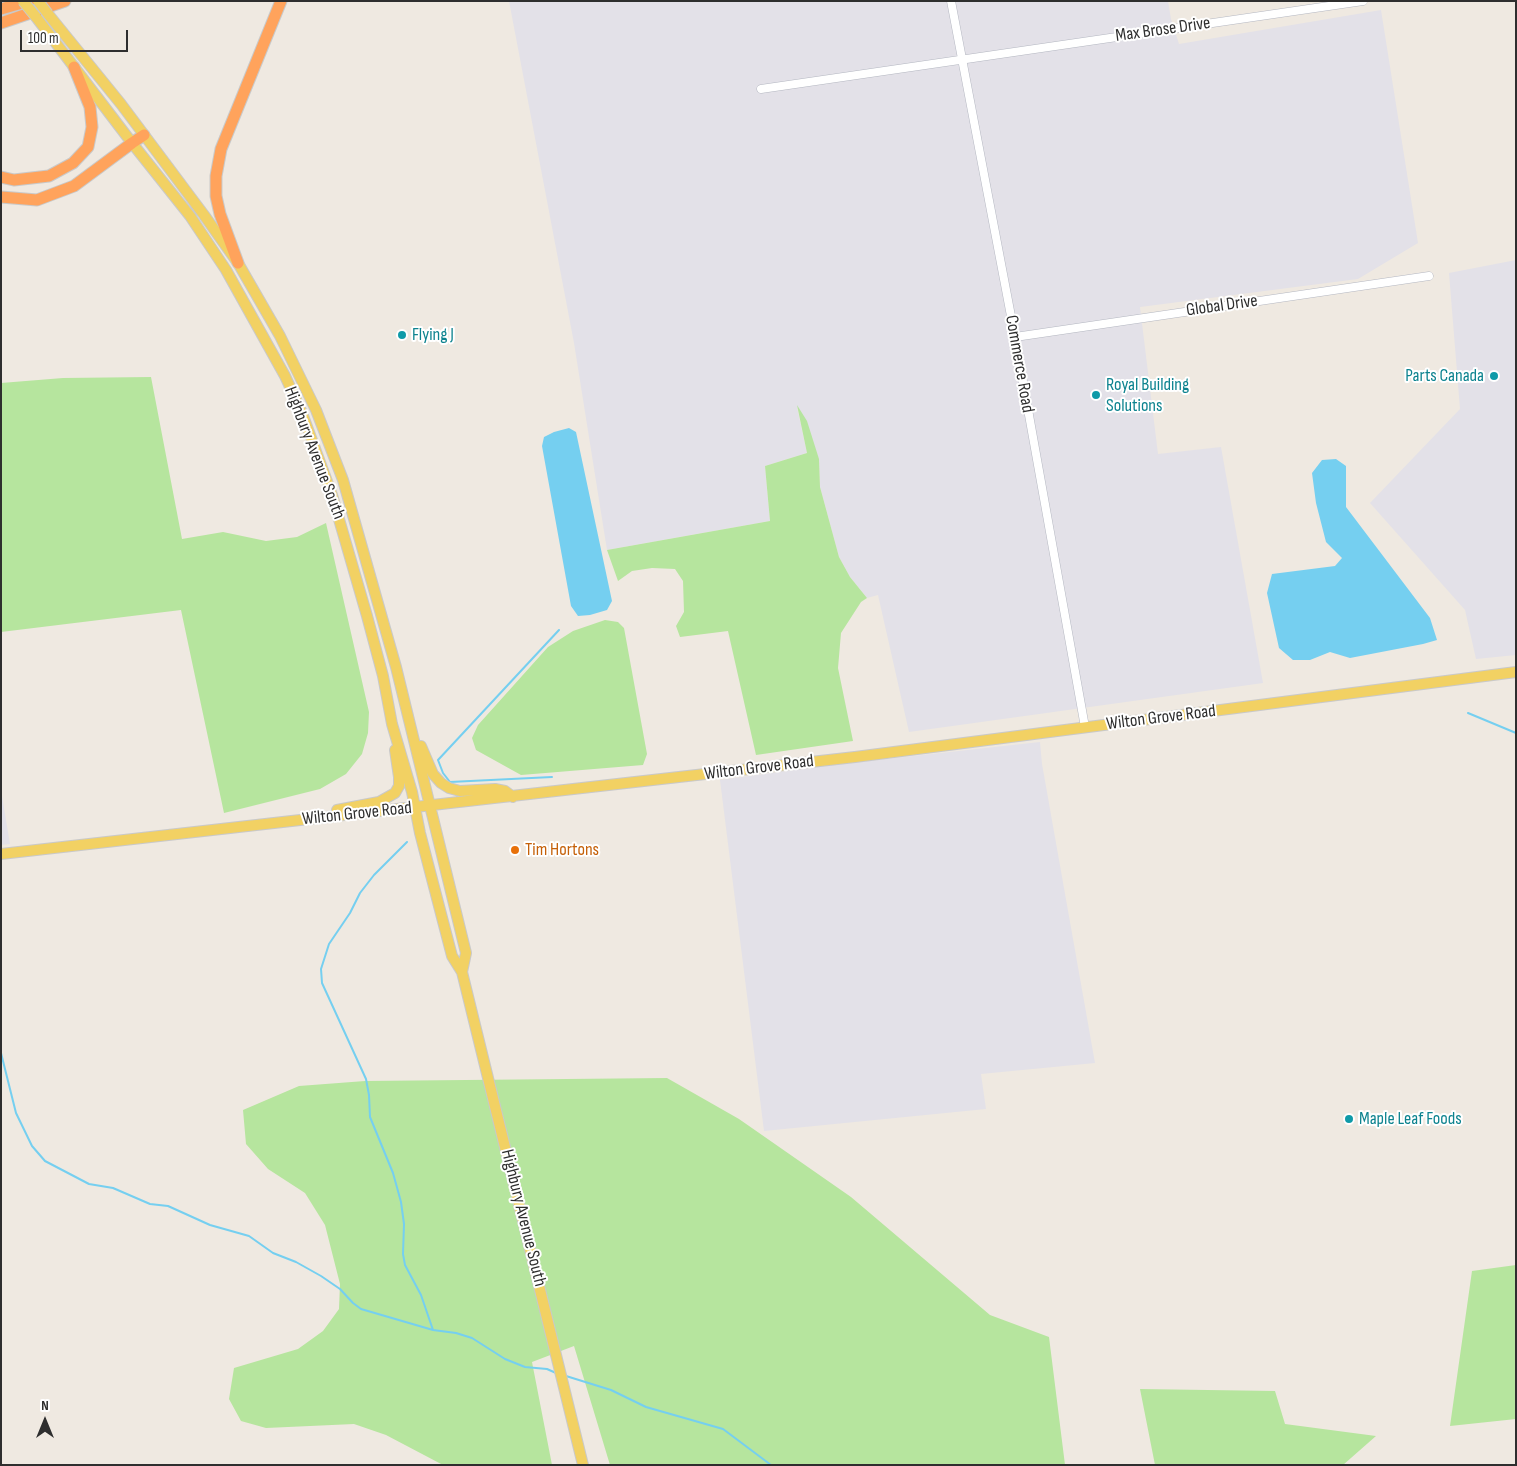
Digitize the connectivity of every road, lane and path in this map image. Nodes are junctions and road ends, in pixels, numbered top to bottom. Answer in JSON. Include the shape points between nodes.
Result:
{"nodes":[{"id":1,"x":23,"y":1,"type":"edge"},
{"id":2,"x":29,"y":1,"type":"edge"},
{"id":3,"x":38,"y":1,"type":"edge"},
{"id":4,"x":65,"y":1,"type":"edge"},
{"id":5,"x":281,"y":1,"type":"edge"},
{"id":6,"x":952,"y":1,"type":"edge"},
{"id":7,"x":1364,"y":1,"type":"edge"},
{"id":8,"x":1,"y":9,"type":"edge"},
{"id":9,"x":1,"y":23,"type":"edge"},
{"id":10,"x":962,"y":59,"type":"junction"},
{"id":11,"x":74,"y":67,"type":"junction"},
{"id":12,"x":760,"y":89,"type":"dead end"},
{"id":13,"x":144,"y":135,"type":"junction"},
{"id":14,"x":132,"y":143,"type":"junction"},
{"id":15,"x":1,"y":177,"type":"edge"},
{"id":16,"x":1,"y":197,"type":"edge"},
{"id":17,"x":238,"y":263,"type":"junction"},
{"id":18,"x":1429,"y":276,"type":"dead end"},
{"id":19,"x":1015,"y":337,"type":"junction"},
{"id":20,"x":1516,"y":672,"type":"edge"},
{"id":21,"x":409,"y":720,"type":"junction"},
{"id":22,"x":392,"y":724,"type":"junction"},
{"id":23,"x":1085,"y":727,"type":"junction"},
{"id":24,"x":513,"y":797,"type":"junction"},
{"id":25,"x":430,"y":806,"type":"junction"},
{"id":26,"x":415,"y":808,"type":"junction"},
{"id":27,"x":277,"y":823,"type":"junction"},
{"id":28,"x":1,"y":854,"type":"edge"},
{"id":29,"x":462,"y":972,"type":"junction"},
{"id":30,"x":583,"y":1465,"type":"edge"}],
"edges":[{"from":1,"to":11,"type":"main road","name":"Highbury Avenue South","bridge":true},
{"from":2,"to":8,"type":"highway"},
{"from":3,"to":13,"type":"main road","name":"Highbury Avenue South","bridge":true},
{"from":4,"to":9,"type":"highway"},
{"from":5,"to":17,"type":"highway","via":[[221,148],[216,176],[220,214]]},
{"from":6,"to":10,"type":"street","name":"Commerce Road"},
{"from":7,"to":10,"type":"street","name":"Max Brose Drive"},
{"from":10,"to":12,"type":"street","name":"Max Brose Drive"},
{"from":10,"to":19,"type":"street","name":"Commerce Road"},
{"from":11,"to":14,"type":"main road","name":"Highbury Avenue South"},
{"from":11,"to":15,"type":"highway","via":[[90,107],[92,127],[88,147],[73,162],[49,176],[14,180]]},
{"from":13,"to":14,"type":"highway"},
{"from":13,"to":17,"type":"main road","name":"Highbury Avenue South"},
{"from":14,"to":16,"type":"highway","via":[[74,186],[37,200]]},
{"from":14,"to":22,"type":"main road","name":"Highbury Avenue South","via":[[190,216],[226,270],[302,413],[346,539],[381,668]]},
{"from":17,"to":21,"type":"main road","name":"Highbury Avenue South","via":[[298,372],[336,462]]},
{"from":18,"to":19,"type":"street","name":"Global Drive"},
{"from":19,"to":23,"type":"street","name":"Commerce Road"},
{"from":20,"to":23,"type":"main road","name":"Wilton Grove Road"},
{"from":21,"to":24,"type":"main road","via":[[427,762],[441,783],[460,792],[495,790],[505,791]]},
{"from":21,"to":25,"type":"main road","name":"Highbury Avenue South"},
{"from":22,"to":26,"type":"main road","name":"Highbury Avenue South"},
{"from":22,"to":27,"type":"main road","via":[[399,777],[395,793],[379,802]]},
{"from":23,"to":24,"type":"main road","name":"Wilton Grove Road"},
{"from":24,"to":25,"type":"main road","name":"Wilton Grove Road"},
{"from":25,"to":26,"type":"main road","name":"Wilton Grove Road"},
{"from":25,"to":29,"type":"main road","name":"Highbury Avenue South","via":[[466,952]]},
{"from":26,"to":27,"type":"main road","name":"Wilton Grove Road"},
{"from":26,"to":29,"type":"main road","name":"Highbury Avenue South","via":[[452,956]]},
{"from":27,"to":28,"type":"main road","name":"Wilton Grove Road"},
{"from":29,"to":30,"type":"main road","name":"Highbury Avenue South"}]}
